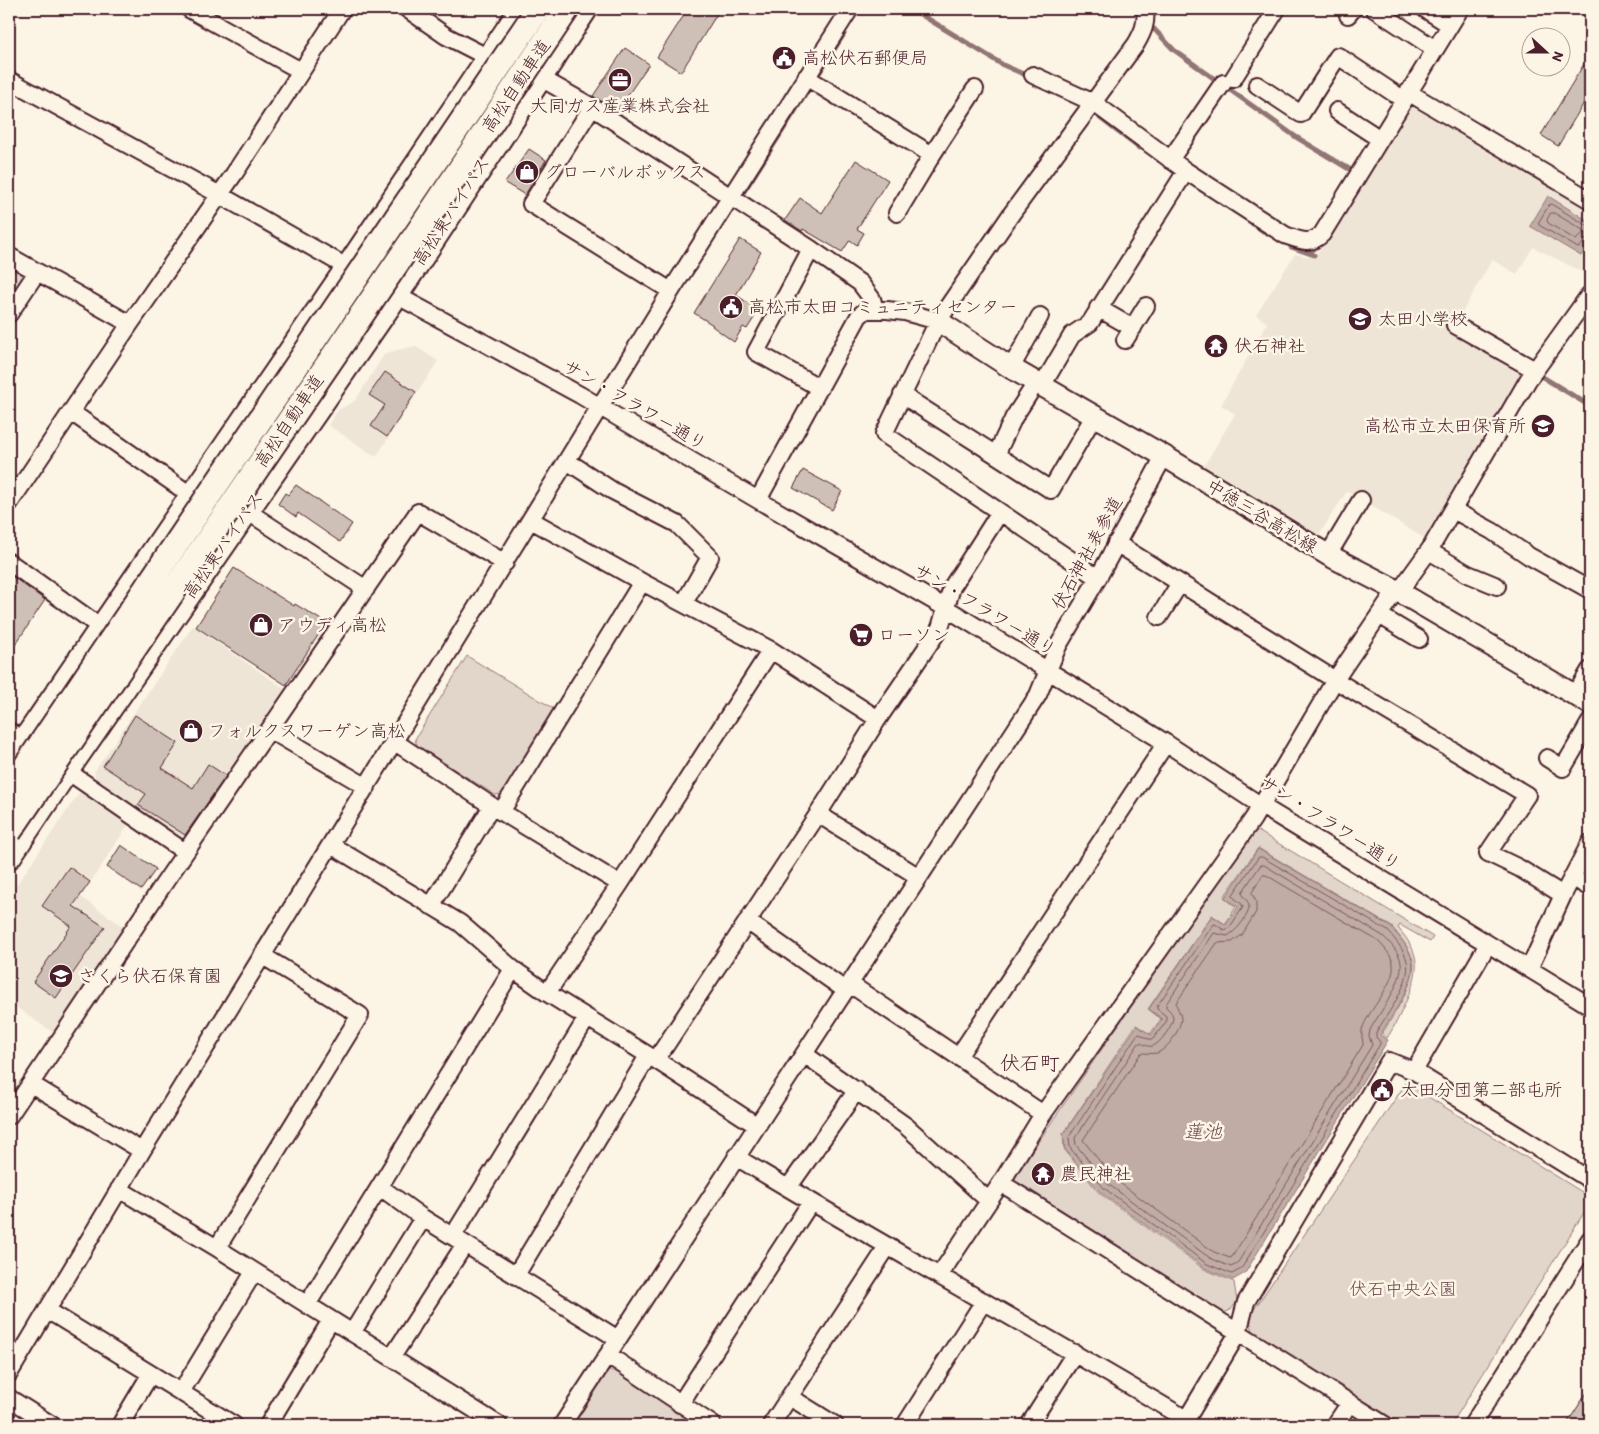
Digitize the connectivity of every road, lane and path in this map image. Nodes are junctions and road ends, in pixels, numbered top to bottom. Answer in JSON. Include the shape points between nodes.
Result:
{"nodes":[{"id":1,"x":189,"y":9,"type":"edge"},
{"id":2,"x":342,"y":9,"type":"edge"},
{"id":3,"x":407,"y":9,"type":"edge"},
{"id":4,"x":522,"y":9,"type":"edge"},
{"id":5,"x":538,"y":9,"type":"edge"},
{"id":6,"x":567,"y":9,"type":"edge"},
{"id":7,"x":585,"y":9,"type":"edge"},
{"id":8,"x":850,"y":9,"type":"edge"},
{"id":9,"x":1145,"y":9,"type":"edge"},
{"id":10,"x":1277,"y":9,"type":"edge"},
{"id":11,"x":1374,"y":9,"type":"edge"},
{"id":12,"x":1425,"y":9,"type":"edge"},
{"id":13,"x":1460,"y":9,"type":"edge"},
{"id":14,"x":428,"y":15,"type":"edge"},
{"id":15,"x":1450,"y":25,"type":"junction"},
{"id":16,"x":1434,"y":49,"type":"junction"},
{"id":17,"x":489,"y":58,"type":"junction"},
{"id":18,"x":301,"y":71,"type":"junction"},
{"id":19,"x":1033,"y":75,"type":"dead end"},
{"id":20,"x":539,"y":77,"type":"junction"},
{"id":21,"x":806,"y":77,"type":"junction"},
{"id":22,"x":9,"y":80,"type":"edge"},
{"id":23,"x":1257,"y":85,"type":"dead end"},
{"id":24,"x":975,"y":89,"type":"dead end"},
{"id":25,"x":1406,"y":96,"type":"junction"},
{"id":26,"x":1094,"y":103,"type":"junction"},
{"id":27,"x":592,"y":108,"type":"junction"},
{"id":28,"x":1337,"y":111,"type":"dead end"},
{"id":29,"x":1380,"y":139,"type":"junction"},
{"id":30,"x":932,"y":155,"type":"junction"},
{"id":31,"x":1170,"y":160,"type":"junction"},
{"id":32,"x":1186,"y":171,"type":"junction"},
{"id":33,"x":220,"y":195,"type":"junction"},
{"id":34,"x":730,"y":197,"type":"junction"},
{"id":35,"x":1590,"y":200,"type":"edge"},
{"id":36,"x":897,"y":213,"type":"dead end"},
{"id":37,"x":811,"y":249,"type":"junction"},
{"id":38,"x":9,"y":256,"type":"edge"},
{"id":39,"x":348,"y":268,"type":"junction"},
{"id":40,"x":37,"y":272,"type":"junction"},
{"id":41,"x":671,"y":291,"type":"junction"},
{"id":42,"x":1590,"y":294,"type":"edge"},
{"id":43,"x":396,"y":295,"type":"junction"},
{"id":44,"x":1146,"y":306,"type":"dead end"},
{"id":45,"x":1098,"y":308,"type":"junction"},
{"id":46,"x":875,"y":310,"type":"junction"},
{"id":47,"x":9,"y":314,"type":"edge"},
{"id":48,"x":1040,"y":316,"type":"dead end"},
{"id":49,"x":938,"y":321,"type":"junction"},
{"id":50,"x":130,"y":324,"type":"junction"},
{"id":51,"x":1455,"y":325,"type":"dead end"},
{"id":52,"x":1010,"y":368,"type":"junction"},
{"id":53,"x":1535,"y":370,"type":"junction"},
{"id":54,"x":1039,"y":384,"type":"junction"},
{"id":55,"x":820,"y":388,"type":"junction"},
{"id":56,"x":902,"y":395,"type":"junction"},
{"id":57,"x":600,"y":407,"type":"junction"},
{"id":58,"x":70,"y":412,"type":"junction"},
{"id":59,"x":1094,"y":416,"type":"junction"},
{"id":60,"x":996,"y":455,"type":"junction"},
{"id":61,"x":1164,"y":456,"type":"junction"},
{"id":62,"x":567,"y":462,"type":"junction"},
{"id":63,"x":192,"y":496,"type":"junction"},
{"id":64,"x":758,"y":500,"type":"junction"},
{"id":65,"x":1362,"y":500,"type":"dead end"},
{"id":66,"x":9,"y":504,"type":"edge"},
{"id":67,"x":1453,"y":510,"type":"junction"},
{"id":68,"x":247,"y":511,"type":"junction"},
{"id":69,"x":1000,"y":512,"type":"junction"},
{"id":70,"x":531,"y":520,"type":"junction"},
{"id":71,"x":1116,"y":543,"type":"junction"},
{"id":72,"x":1429,"y":551,"type":"junction"},
{"id":73,"x":1328,"y":555,"type":"junction"},
{"id":74,"x":9,"y":562,"type":"edge"},
{"id":75,"x":505,"y":563,"type":"junction"},
{"id":76,"x":1098,"y":578,"type":"junction"},
{"id":77,"x":642,"y":582,"type":"junction"},
{"id":78,"x":1180,"y":583,"type":"junction"},
{"id":79,"x":1497,"y":586,"type":"dead end"},
{"id":80,"x":366,"y":589,"type":"junction"},
{"id":81,"x":1590,"y":590,"type":"edge"},
{"id":82,"x":1397,"y":591,"type":"junction"},
{"id":83,"x":684,"y":603,"type":"junction"},
{"id":84,"x":946,"y":608,"type":"junction"},
{"id":85,"x":1379,"y":615,"type":"junction"},
{"id":86,"x":1159,"y":617,"type":"dead end"},
{"id":87,"x":102,"y":628,"type":"junction"},
{"id":88,"x":1419,"y":639,"type":"dead end"},
{"id":89,"x":771,"y":650,"type":"junction"},
{"id":90,"x":1590,"y":670,"type":"edge"},
{"id":91,"x":1049,"y":671,"type":"junction"},
{"id":92,"x":1335,"y":680,"type":"junction"},
{"id":93,"x":1583,"y":700,"type":"edge"},
{"id":94,"x":878,"y":719,"type":"junction"},
{"id":95,"x":1590,"y":722,"type":"edge"},
{"id":96,"x":270,"y":730,"type":"junction"},
{"id":97,"x":16,"y":736,"type":"edge"},
{"id":98,"x":395,"y":742,"type":"junction"},
{"id":99,"x":1166,"y":742,"type":"junction"},
{"id":100,"x":1547,"y":758,"type":"dead end"},
{"id":101,"x":9,"y":764,"type":"edge"},
{"id":102,"x":66,"y":770,"type":"junction"},
{"id":103,"x":367,"y":787,"type":"junction"},
{"id":104,"x":9,"y":791,"type":"edge"},
{"id":105,"x":1260,"y":805,"type":"junction"},
{"id":106,"x":497,"y":809,"type":"junction"},
{"id":107,"x":818,"y":814,"type":"junction"},
{"id":108,"x":9,"y":832,"type":"edge"},
{"id":109,"x":1590,"y":843,"type":"edge"},
{"id":110,"x":331,"y":845,"type":"junction"},
{"id":111,"x":186,"y":852,"type":"junction"},
{"id":112,"x":9,"y":856,"type":"edge"},
{"id":113,"x":919,"y":877,"type":"junction"},
{"id":114,"x":1572,"y":877,"type":"junction"},
{"id":115,"x":620,"y":884,"type":"junction"},
{"id":116,"x":1590,"y":888,"type":"edge"},
{"id":117,"x":1563,"y":896,"type":"junction"},
{"id":118,"x":431,"y":906,"type":"junction"},
{"id":119,"x":747,"y":921,"type":"junction"},
{"id":120,"x":1488,"y":944,"type":"junction"},
{"id":121,"x":263,"y":956,"type":"junction"},
{"id":122,"x":513,"y":969,"type":"junction"},
{"id":123,"x":1529,"y":969,"type":"junction"},
{"id":124,"x":848,"y":987,"type":"junction"},
{"id":125,"x":547,"y":993,"type":"junction"},
{"id":126,"x":1590,"y":1006,"type":"edge"},
{"id":127,"x":586,"y":1018,"type":"junction"},
{"id":128,"x":804,"y":1054,"type":"junction"},
{"id":129,"x":958,"y":1057,"type":"junction"},
{"id":130,"x":652,"y":1058,"type":"junction"},
{"id":131,"x":1414,"y":1071,"type":"junction"},
{"id":132,"x":31,"y":1084,"type":"junction"},
{"id":133,"x":856,"y":1090,"type":"junction"},
{"id":134,"x":1043,"y":1114,"type":"junction"},
{"id":135,"x":9,"y":1116,"type":"edge"},
{"id":136,"x":756,"y":1126,"type":"junction"},
{"id":137,"x":142,"y":1151,"type":"junction"},
{"id":138,"x":736,"y":1157,"type":"junction"},
{"id":139,"x":1590,"y":1180,"type":"edge"},
{"id":140,"x":1001,"y":1183,"type":"junction"},
{"id":141,"x":380,"y":1186,"type":"junction"},
{"id":142,"x":788,"y":1188,"type":"junction"},
{"id":143,"x":119,"y":1189,"type":"junction"},
{"id":144,"x":989,"y":1201,"type":"junction"},
{"id":145,"x":811,"y":1202,"type":"junction"},
{"id":146,"x":423,"y":1218,"type":"junction"},
{"id":147,"x":1590,"y":1239,"type":"edge"},
{"id":148,"x":459,"y":1240,"type":"junction"},
{"id":149,"x":888,"y":1246,"type":"junction"},
{"id":150,"x":217,"y":1248,"type":"junction"},
{"id":151,"x":254,"y":1272,"type":"junction"},
{"id":152,"x":516,"y":1275,"type":"junction"},
{"id":153,"x":939,"y":1276,"type":"junction"},
{"id":154,"x":984,"y":1301,"type":"junction"},
{"id":155,"x":307,"y":1305,"type":"junction"},
{"id":156,"x":47,"y":1310,"type":"junction"},
{"id":157,"x":330,"y":1320,"type":"junction"},
{"id":158,"x":352,"y":1333,"type":"junction"},
{"id":159,"x":1238,"y":1334,"type":"junction"},
{"id":160,"x":618,"y":1339,"type":"junction"},
{"id":161,"x":1075,"y":1353,"type":"junction"},
{"id":162,"x":608,"y":1355,"type":"junction"},
{"id":163,"x":392,"y":1358,"type":"junction"},
{"id":164,"x":9,"y":1374,"type":"edge"},
{"id":165,"x":150,"y":1375,"type":"junction"},
{"id":166,"x":181,"y":1392,"type":"junction"},
{"id":167,"x":790,"y":1396,"type":"junction"},
{"id":168,"x":9,"y":1398,"type":"edge"},
{"id":169,"x":680,"y":1404,"type":"junction"},
{"id":170,"x":1349,"y":1404,"type":"junction"},
{"id":171,"x":1185,"y":1422,"type":"edge"},
{"id":172,"x":52,"y":1425,"type":"edge"},
{"id":173,"x":120,"y":1425,"type":"edge"},
{"id":174,"x":234,"y":1425,"type":"edge"},
{"id":175,"x":268,"y":1425,"type":"edge"},
{"id":176,"x":499,"y":1425,"type":"edge"},
{"id":177,"x":562,"y":1425,"type":"edge"},
{"id":178,"x":714,"y":1425,"type":"edge"},
{"id":179,"x":771,"y":1425,"type":"edge"},
{"id":180,"x":835,"y":1425,"type":"edge"},
{"id":181,"x":905,"y":1425,"type":"edge"},
{"id":182,"x":1029,"y":1425,"type":"edge"},
{"id":183,"x":1335,"y":1425,"type":"edge"},
{"id":184,"x":1385,"y":1425,"type":"edge"},
{"id":185,"x":1472,"y":1425,"type":"edge"}],
"edges":[{"from":1,"to":18,"type":"street"},
{"from":2,"to":18,"type":"street"},
{"from":3,"to":14,"type":"street"},
{"from":4,"to":17,"type":"highway"},
{"from":5,"to":104,"type":"highway","name":"高松自動車道","bridge":true},
{"from":6,"to":108,"type":"highway","name":"高松自動車道","bridge":true},
{"from":7,"to":20,"type":"highway","name":"高松東バイパス"},
{"from":8,"to":21,"type":"street"},
{"from":9,"to":26,"type":"street","via":[[1143,32]]},
{"from":10,"to":31,"type":"street"},
{"from":11,"to":16,"type":"street"},
{"from":12,"to":15,"type":"street"},
{"from":13,"to":15,"type":"street"},
{"from":14,"to":17,"type":"street","via":[[446,36]]},
{"from":15,"to":16,"type":"street"},
{"from":16,"to":25,"type":"street"},
{"from":17,"to":39,"type":"highway"},
{"from":18,"to":33,"type":"street"},
{"from":19,"to":26,"type":"street"},
{"from":20,"to":27,"type":"street"},
{"from":20,"to":43,"type":"highway","name":"高松東バイパス"},
{"from":21,"to":30,"type":"street"},
{"from":21,"to":34,"type":"street"},
{"from":22,"to":33,"type":"street","name":"サン・フラワー通り"},
{"from":23,"to":25,"type":"street","via":[[1301,114],[1338,56]]},
{"from":24,"to":30,"type":"street"},
{"from":25,"to":29,"type":"street"},
{"from":25,"to":35,"type":"street"},
{"from":26,"to":31,"type":"street"},
{"from":26,"to":49,"type":"street"},
{"from":27,"to":34,"type":"street"},
{"from":27,"to":41,"type":"street","via":[[531,204]]},
{"from":28,"to":29,"type":"street"},
{"from":29,"to":32,"type":"street","via":[[1322,234],[1313,241],[1301,242],[1285,235]]},
{"from":30,"to":36,"type":"street"},
{"from":31,"to":32,"type":"street"},
{"from":32,"to":45,"type":"street"},
{"from":33,"to":39,"type":"street","name":"サン・フラワー通り"},
{"from":33,"to":50,"type":"street"},
{"from":34,"to":37,"type":"street"},
{"from":34,"to":41,"type":"street"},
{"from":37,"to":46,"type":"street","via":[[860,283],[872,299]]},
{"from":37,"to":55,"type":"street","via":[[756,352]]},
{"from":38,"to":40,"type":"street"},
{"from":39,"to":43,"type":"street","name":"サン・フラワー通り"},
{"from":39,"to":63,"type":"highway"},
{"from":40,"to":47,"type":"street"},
{"from":40,"to":50,"type":"street"},
{"from":41,"to":57,"type":"street"},
{"from":42,"to":53,"type":"street"},
{"from":43,"to":57,"type":"street","name":"サン・フラワー通り"},
{"from":43,"to":68,"type":"highway","name":"高松東バイパス"},
{"from":44,"to":45,"type":"street","via":[[1129,334]]},
{"from":45,"to":54,"type":"street","via":[[1090,323],[1072,335]]},
{"from":46,"to":49,"type":"street","via":[[905,312]]},
{"from":46,"to":55,"type":"street","via":[[866,310],[859,316]]},
{"from":48,"to":52,"type":"street"},
{"from":49,"to":52,"type":"main road","name":"中徳三谷高松線"},
{"from":49,"to":56,"type":"street"},
{"from":50,"to":58,"type":"street"},
{"from":51,"to":53,"type":"street"},
{"from":52,"to":54,"type":"main road","name":"中徳三谷高松線"},
{"from":53,"to":67,"type":"street"},
{"from":54,"to":59,"type":"main road","name":"中徳三谷高松線"},
{"from":54,"to":60,"type":"street","via":[[1014,417]]},
{"from":55,"to":64,"type":"street"},
{"from":56,"to":60,"type":"street"},
{"from":56,"to":69,"type":"street","via":[[884,434]]},
{"from":57,"to":62,"type":"street"},
{"from":57,"to":64,"type":"street","name":"サン・フラワー通り"},
{"from":58,"to":63,"type":"street"},
{"from":58,"to":66,"type":"street"},
{"from":59,"to":60,"type":"street","via":[[1051,490]]},
{"from":59,"to":61,"type":"main road","name":"中徳三谷高松線"},
{"from":61,"to":71,"type":"street","name":"伏石神社表参道"},
{"from":61,"to":73,"type":"main road","name":"中徳三谷高松線"},
{"from":62,"to":70,"type":"street"},
{"from":62,"to":83,"type":"street","via":[[613,491],[677,524],[710,557]]},
{"from":63,"to":87,"type":"highway"},
{"from":64,"to":84,"type":"street","name":"サン・フラワー通り"},
{"from":65,"to":73,"type":"street"},
{"from":67,"to":72,"type":"street"},
{"from":67,"to":81,"type":"street"},
{"from":68,"to":80,"type":"street"},
{"from":68,"to":102,"type":"highway","name":"高松東バイパス"},
{"from":69,"to":76,"type":"street"},
{"from":69,"to":84,"type":"street","via":[[952,587]]},
{"from":70,"to":75,"type":"street"},
{"from":70,"to":77,"type":"street"},
{"from":71,"to":76,"type":"street","name":"伏石神社表参道"},
{"from":71,"to":78,"type":"street"},
{"from":72,"to":79,"type":"street","via":[[1468,574]]},
{"from":72,"to":82,"type":"street"},
{"from":73,"to":82,"type":"main road","name":"中徳三谷高松線"},
{"from":74,"to":87,"type":"street"},
{"from":75,"to":80,"type":"street","via":[[418,512]]},
{"from":75,"to":98,"type":"street"},
{"from":76,"to":91,"type":"street","name":"伏石神社表参道","via":[[1058,646]]},
{"from":77,"to":83,"type":"street"},
{"from":77,"to":106,"type":"street"},
{"from":78,"to":86,"type":"street"},
{"from":78,"to":92,"type":"street"},
{"from":80,"to":96,"type":"street"},
{"from":82,"to":85,"type":"street"},
{"from":82,"to":93,"type":"main road","name":"中徳三谷高松線"},
{"from":83,"to":89,"type":"street"},
{"from":84,"to":91,"type":"street","name":"サン・フラワー通り"},
{"from":84,"to":94,"type":"street","via":[[940,628]]},
{"from":85,"to":88,"type":"street"},
{"from":85,"to":92,"type":"street"},
{"from":87,"to":97,"type":"highway"},
{"from":89,"to":94,"type":"street"},
{"from":89,"to":115,"type":"street"},
{"from":90,"to":93,"type":"street"},
{"from":91,"to":99,"type":"street","name":"サン・フラワー通り"},
{"from":91,"to":113,"type":"street","name":"伏石神社表参道","via":[[1038,696]]},
{"from":92,"to":105,"type":"street"},
{"from":92,"to":117,"type":"street","via":[[1527,794],[1488,853]]},
{"from":94,"to":107,"type":"street"},
{"from":95,"to":100,"type":"street","via":[[1563,768]]},
{"from":96,"to":103,"type":"street"},
{"from":96,"to":111,"type":"street"},
{"from":97,"to":101,"type":"highway"},
{"from":97,"to":102,"type":"street"},
{"from":98,"to":103,"type":"street"},
{"from":98,"to":106,"type":"street"},
{"from":99,"to":105,"type":"street","name":"サン・フラワー通り"},
{"from":99,"to":129,"type":"street"},
{"from":102,"to":111,"type":"street"},
{"from":102,"to":112,"type":"highway","name":"高松東バイパス"},
{"from":103,"to":110,"type":"street"},
{"from":105,"to":120,"type":"street","name":"サン・フラワー通り"},
{"from":105,"to":134,"type":"street"},
{"from":106,"to":115,"type":"street"},
{"from":106,"to":118,"type":"street"},
{"from":107,"to":113,"type":"street"},
{"from":107,"to":119,"type":"street"},
{"from":109,"to":114,"type":"street"},
{"from":110,"to":118,"type":"street"},
{"from":110,"to":121,"type":"street"},
{"from":111,"to":132,"type":"street"},
{"from":113,"to":124,"type":"street","name":"伏石神社表参道"},
{"from":114,"to":116,"type":"street"},
{"from":114,"to":117,"type":"street"},
{"from":115,"to":125,"type":"street"},
{"from":117,"to":123,"type":"street"},
{"from":118,"to":122,"type":"street","via":[[460,923]]},
{"from":119,"to":124,"type":"street"},
{"from":119,"to":130,"type":"street"},
{"from":120,"to":123,"type":"street","name":"サン・フラワー通り"},
{"from":120,"to":131,"type":"street"},
{"from":121,"to":137,"type":"street"},
{"from":121,"to":150,"type":"street","via":[[360,1015]]},
{"from":122,"to":125,"type":"street"},
{"from":122,"to":141,"type":"street"},
{"from":123,"to":126,"type":"street","name":"サン・フラワー通り"},
{"from":124,"to":128,"type":"street","name":"伏石神社表参道"},
{"from":124,"to":129,"type":"street"},
{"from":125,"to":127,"type":"street"},
{"from":127,"to":130,"type":"street"},
{"from":127,"to":148,"type":"street"},
{"from":128,"to":133,"type":"street"},
{"from":128,"to":136,"type":"street","name":"伏石神社表参道"},
{"from":129,"to":134,"type":"street"},
{"from":130,"to":136,"type":"street"},
{"from":130,"to":152,"type":"street"},
{"from":131,"to":139,"type":"street"},
{"from":131,"to":159,"type":"street","via":[[1389,1061],[1246,1302]]},
{"from":132,"to":135,"type":"street"},
{"from":132,"to":137,"type":"street"},
{"from":133,"to":142,"type":"street"},
{"from":133,"to":144,"type":"street","via":[[906,1126]]},
{"from":134,"to":140,"type":"street"},
{"from":136,"to":138,"type":"street","name":"伏石神社表参道"},
{"from":137,"to":143,"type":"street"},
{"from":138,"to":142,"type":"street"},
{"from":138,"to":160,"type":"street","name":"伏石神社表参道"},
{"from":140,"to":144,"type":"street"},
{"from":140,"to":159,"type":"street"},
{"from":141,"to":146,"type":"street"},
{"from":141,"to":155,"type":"street"},
{"from":142,"to":145,"type":"street"},
{"from":143,"to":150,"type":"street"},
{"from":143,"to":156,"type":"street"},
{"from":144,"to":153,"type":"street"},
{"from":145,"to":149,"type":"street"},
{"from":145,"to":169,"type":"street"},
{"from":146,"to":148,"type":"street"},
{"from":146,"to":158,"type":"street"},
{"from":147,"to":185,"type":"street"},
{"from":148,"to":152,"type":"street"},
{"from":148,"to":163,"type":"street"},
{"from":149,"to":153,"type":"street"},
{"from":149,"to":167,"type":"street"},
{"from":150,"to":151,"type":"street"},
{"from":151,"to":155,"type":"street"},
{"from":151,"to":166,"type":"street"},
{"from":152,"to":160,"type":"street"},
{"from":153,"to":154,"type":"street"},
{"from":154,"to":161,"type":"street"},
{"from":154,"to":181,"type":"street"},
{"from":155,"to":157,"type":"street"},
{"from":156,"to":164,"type":"street"},
{"from":156,"to":165,"type":"street"},
{"from":157,"to":158,"type":"street"},
{"from":157,"to":175,"type":"street"},
{"from":158,"to":163,"type":"street"},
{"from":159,"to":170,"type":"street"},
{"from":159,"to":171,"type":"street"},
{"from":160,"to":162,"type":"street","name":"伏石神社表参道"},
{"from":161,"to":171,"type":"street"},
{"from":161,"to":182,"type":"street"},
{"from":162,"to":169,"type":"street"},
{"from":162,"to":177,"type":"street","name":"伏石神社表参道"},
{"from":163,"to":176,"type":"street"},
{"from":165,"to":166,"type":"street"},
{"from":165,"to":173,"type":"street"},
{"from":166,"to":174,"type":"street"},
{"from":167,"to":179,"type":"street"},
{"from":167,"to":180,"type":"street"},
{"from":168,"to":172,"type":"street"},
{"from":169,"to":178,"type":"street"},
{"from":170,"to":183,"type":"street"},
{"from":170,"to":184,"type":"street"}]}
